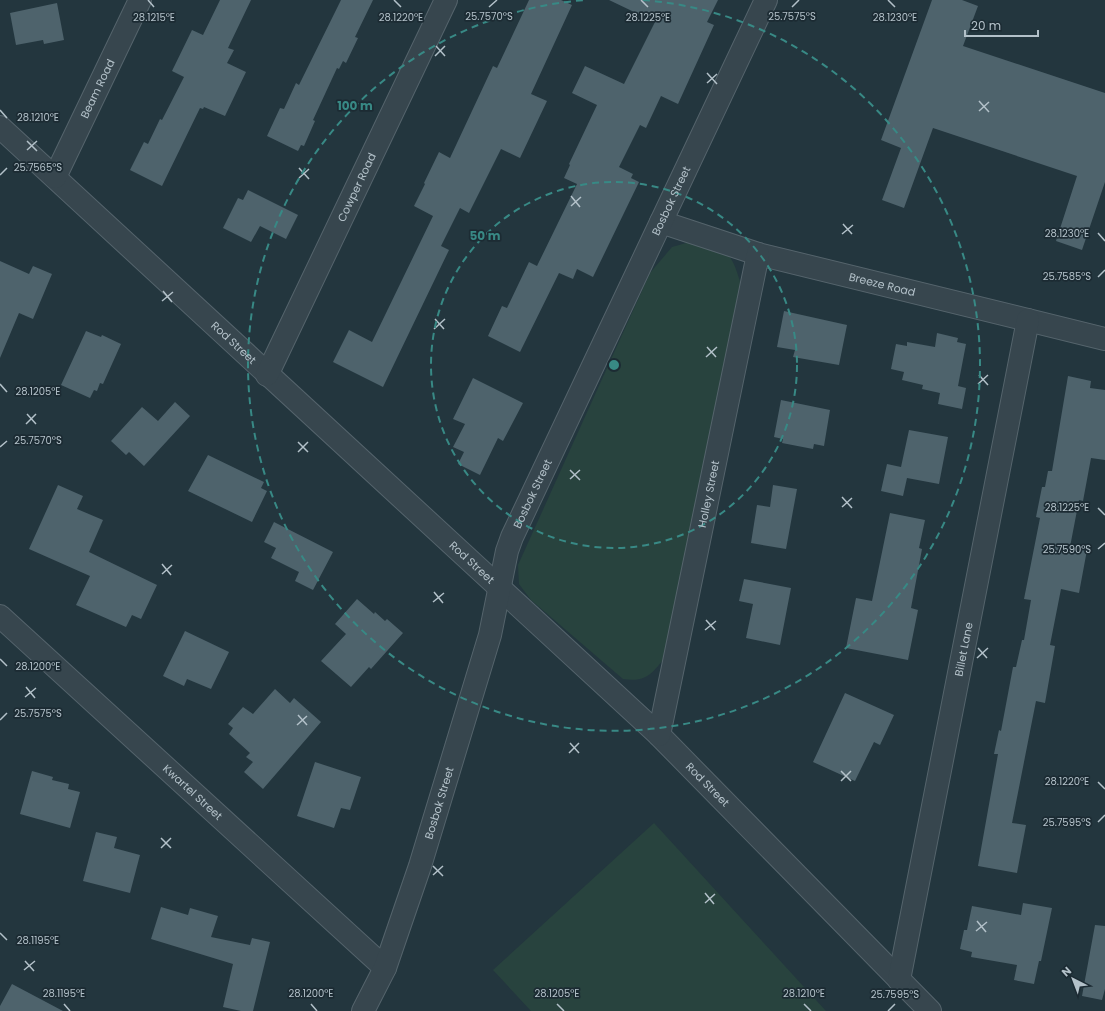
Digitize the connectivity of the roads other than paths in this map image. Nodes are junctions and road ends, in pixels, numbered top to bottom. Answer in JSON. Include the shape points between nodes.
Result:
{"nodes":[{"id":1,"x":140,"y":0,"type":"edge"},
{"id":2,"x":446,"y":0,"type":"edge"},
{"id":3,"x":766,"y":0,"type":"edge"},
{"id":4,"x":0,"y":127,"type":"edge"},
{"id":5,"x":55,"y":177,"type":"junction"},
{"id":6,"x":661,"y":222,"type":"junction"},
{"id":7,"x":758,"y":254,"type":"junction"},
{"id":8,"x":1028,"y":320,"type":"junction"},
{"id":9,"x":1105,"y":339,"type":"edge"},
{"id":10,"x":267,"y":375,"type":"junction"},
{"id":11,"x":500,"y":588,"type":"junction"},
{"id":12,"x":0,"y":616,"type":"edge"},
{"id":13,"x":659,"y":735,"type":"junction"},
{"id":14,"x":384,"y":968,"type":"junction"},
{"id":15,"x":899,"y":980,"type":"junction"},
{"id":16,"x":363,"y":1011,"type":"edge"},
{"id":17,"x":930,"y":1011,"type":"edge"}],
"edges":[{"from":1,"to":5,"type":"street","name":"Beam Road"},
{"from":2,"to":10,"type":"street","name":"Cowper Road"},
{"from":3,"to":6,"type":"street","name":"Bosbok Street"},
{"from":4,"to":5,"type":"street","name":"Rod Street"},
{"from":5,"to":10,"type":"street","name":"Rod Street"},
{"from":6,"to":7,"type":"street","name":"Breeze Road"},
{"from":6,"to":11,"type":"street","name":"Bosbok Street","via":[[512,537]]},
{"from":7,"to":8,"type":"street","name":"Breeze Road"},
{"from":7,"to":13,"type":"street","name":"Holley Street"},
{"from":8,"to":9,"type":"street","name":"Breeze Road"},
{"from":8,"to":15,"type":"street","name":"Billet Lane"},
{"from":10,"to":11,"type":"street","name":"Rod Street"},
{"from":11,"to":13,"type":"street","name":"Rod Street"},
{"from":11,"to":14,"type":"street","name":"Bosbok Street","via":[[490,635],[420,866]]},
{"from":12,"to":14,"type":"street","name":"Kwartel Street"},
{"from":13,"to":15,"type":"street","name":"Rod Street"},
{"from":14,"to":16,"type":"street","name":"Bosbok Street"},
{"from":15,"to":17,"type":"street","name":"Rod Street"}]}
